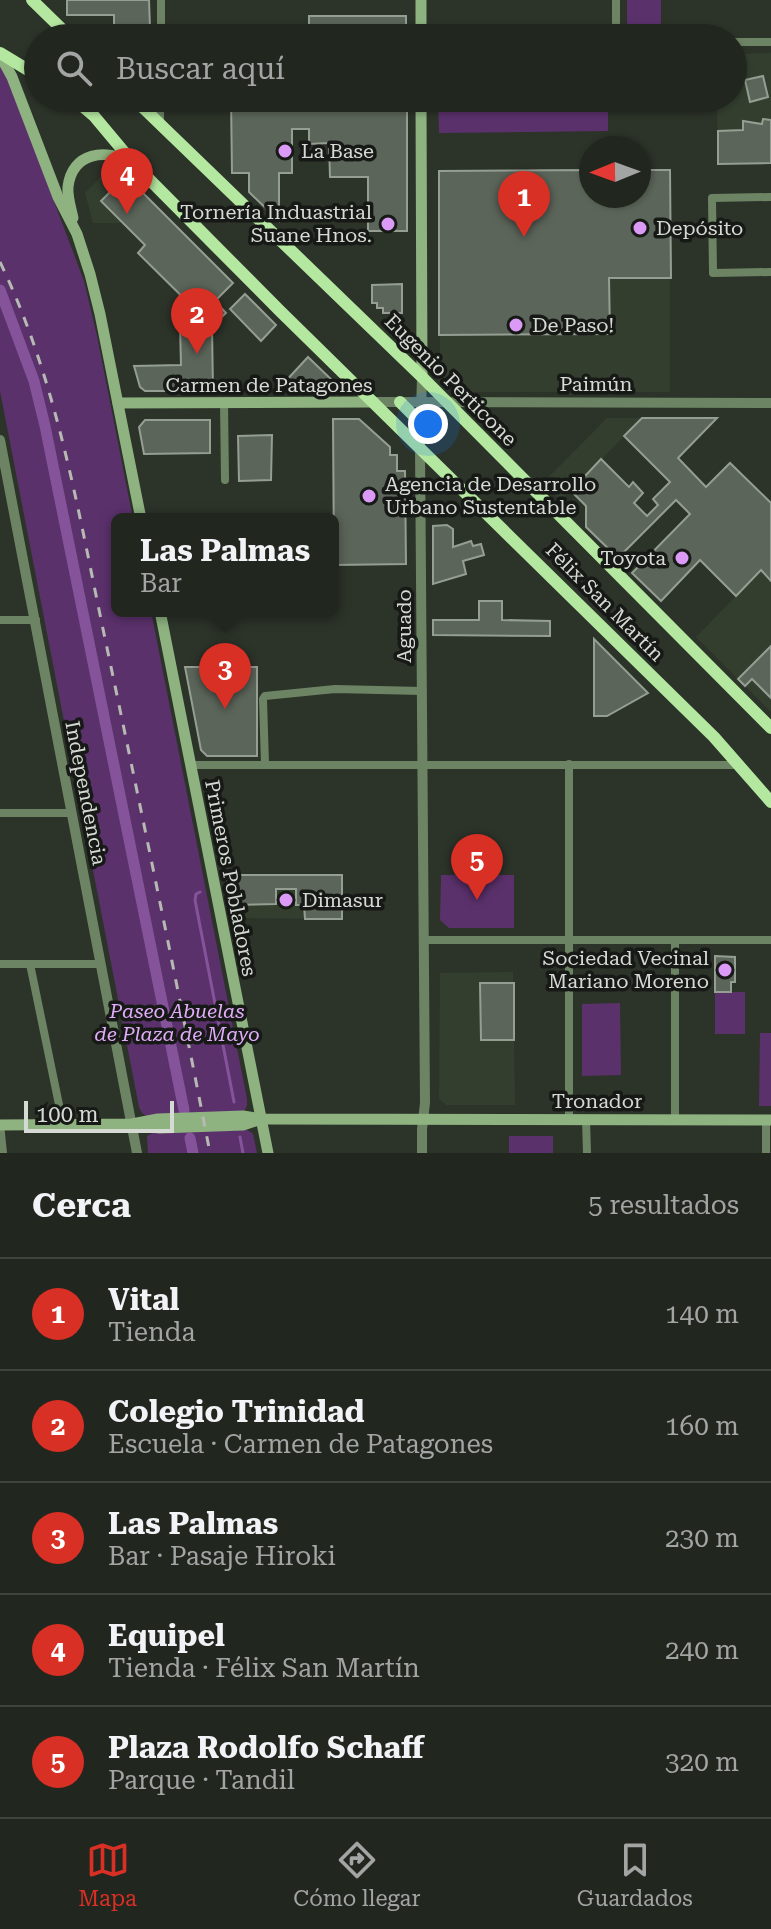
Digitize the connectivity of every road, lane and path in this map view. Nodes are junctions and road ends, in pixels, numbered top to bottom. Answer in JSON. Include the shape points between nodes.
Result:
{"nodes":[{"id":1,"x":32,"y":0,"type":"edge"},
{"id":2,"x":161,"y":0,"type":"edge"},
{"id":3,"x":421,"y":0,"type":"edge"},
{"id":4,"x":616,"y":0,"type":"edge"},
{"id":5,"x":57,"y":24,"type":"edge"},
{"id":6,"x":161,"y":24,"type":"edge"},
{"id":7,"x":421,"y":24,"type":"edge"},
{"id":8,"x":616,"y":24,"type":"edge"},
{"id":9,"x":747,"y":42,"type":"edge"},
{"id":10,"x":771,"y":42,"type":"edge"},
{"id":11,"x":0,"y":54,"type":"edge"},
{"id":12,"x":24,"y":68,"type":"edge"},
{"id":13,"x":24,"y":110,"type":"edge"},
{"id":14,"x":25,"y":112,"type":"edge"},
{"id":15,"x":89,"y":112,"type":"edge"},
{"id":16,"x":148,"y":112,"type":"edge"},
{"id":17,"x":160,"y":112,"type":"edge"},
{"id":18,"x":421,"y":112,"type":"edge"},
{"id":19,"x":160,"y":124,"type":"junction"},
{"id":20,"x":135,"y":165,"type":"junction"},
{"id":21,"x":771,"y":197,"type":"edge"},
{"id":22,"x":77,"y":234,"type":"junction"},
{"id":23,"x":771,"y":272,"type":"edge"},
{"id":24,"x":422,"y":377,"type":"junction"},
{"id":25,"x":374,"y":402,"type":"junction"},
{"id":26,"x":400,"y":402,"type":"junction"},
{"id":27,"x":421,"y":402,"type":"junction"},
{"id":28,"x":446,"y":402,"type":"junction"},
{"id":29,"x":118,"y":403,"type":"junction"},
{"id":30,"x":224,"y":403,"type":"junction"},
{"id":31,"x":771,"y":403,"type":"edge"},
{"id":32,"x":421,"y":423,"type":"junction"},
{"id":33,"x":0,"y":440,"type":"edge"},
{"id":34,"x":420,"y":447,"type":"junction"},
{"id":35,"x":225,"y":480,"type":"dead end"},
{"id":36,"x":140,"y":513,"type":"edge"},
{"id":37,"x":161,"y":617,"type":"edge"},
{"id":38,"x":0,"y":620,"type":"edge"},
{"id":39,"x":36,"y":620,"type":"junction"},
{"id":40,"x":422,"y":691,"type":"junction"},
{"id":41,"x":771,"y":728,"type":"edge"},
{"id":42,"x":265,"y":764,"type":"junction"},
{"id":43,"x":423,"y":764,"type":"junction"},
{"id":44,"x":569,"y":764,"type":"junction"},
{"id":45,"x":190,"y":765,"type":"junction"},
{"id":46,"x":738,"y":765,"type":"junction"},
{"id":47,"x":771,"y":802,"type":"edge"},
{"id":48,"x":0,"y":813,"type":"edge"},
{"id":49,"x":70,"y":813,"type":"junction"},
{"id":50,"x":424,"y":940,"type":"junction"},
{"id":51,"x":569,"y":940,"type":"junction"},
{"id":52,"x":675,"y":940,"type":"junction"},
{"id":53,"x":771,"y":940,"type":"edge"},
{"id":54,"x":0,"y":964,"type":"edge"},
{"id":55,"x":30,"y":964,"type":"junction"},
{"id":56,"x":100,"y":964,"type":"junction"},
{"id":57,"x":261,"y":1119,"type":"junction"},
{"id":58,"x":423,"y":1119,"type":"junction"},
{"id":59,"x":569,"y":1119,"type":"junction"},
{"id":60,"x":586,"y":1119,"type":"junction"},
{"id":61,"x":675,"y":1119,"type":"junction"},
{"id":62,"x":768,"y":1120,"type":"edge"},
{"id":63,"x":63,"y":1124,"type":"junction"},
{"id":64,"x":132,"y":1124,"type":"junction"},
{"id":65,"x":0,"y":1125,"type":"edge"},
{"id":66,"x":3,"y":1153,"type":"edge"},
{"id":67,"x":137,"y":1153,"type":"edge"},
{"id":68,"x":268,"y":1153,"type":"edge"},
{"id":69,"x":422,"y":1153,"type":"edge"},
{"id":70,"x":587,"y":1153,"type":"edge"},
{"id":71,"x":766,"y":1153,"type":"edge"}],
"edges":[{"from":1,"to":5,"type":"highway"},
{"from":2,"to":6,"type":"street"},
{"from":3,"to":7,"type":"main road"},
{"from":4,"to":8,"type":"street"},
{"from":9,"to":10,"type":"street"},
{"from":11,"to":12,"type":"highway"},
{"from":11,"to":13,"type":"main road"},
{"from":14,"to":22,"type":"main road"},
{"from":15,"to":20,"type":"highway","name":"Félix San Martín"},
{"from":16,"to":19,"type":"highway","name":"Eugenio Perticone"},
{"from":17,"to":19,"type":"street"},
{"from":18,"to":24,"type":"main road","name":"Aguado"},
{"from":19,"to":24,"type":"highway","name":"Eugenio Perticone"},
{"from":20,"to":22,"type":"main road","via":[[103,154],[78,164],[67,192]]},
{"from":20,"to":25,"type":"highway","name":"Félix San Martín"},
{"from":21,"to":23,"type":"street","via":[[712,198],[713,273]]},
{"from":22,"to":29,"type":"main road","via":[[96,294]]},
{"from":24,"to":27,"type":"street","name":"Aguado"},
{"from":24,"to":28,"type":"highway","name":"Eugenio Perticone"},
{"from":25,"to":26,"type":"street","name":"Carmen de Patagones"},
{"from":25,"to":30,"type":"main road","name":"Carmen de Patagones"},
{"from":25,"to":34,"type":"highway","name":"Félix San Martín"},
{"from":26,"to":27,"type":"street","name":"Carmen de Patagones"},
{"from":26,"to":32,"type":"highway"},
{"from":27,"to":28,"type":"street","name":"Paimún"},
{"from":27,"to":32,"type":"street","name":"Aguado"},
{"from":28,"to":31,"type":"street","name":"Paimún"},
{"from":28,"to":41,"type":"highway","name":"Eugenio Perticone"},
{"from":29,"to":30,"type":"main road","name":"Carmen de Patagones"},
{"from":29,"to":36,"type":"main road"},
{"from":30,"to":35,"type":"street"},
{"from":32,"to":34,"type":"street","name":"Aguado"},
{"from":33,"to":39,"type":"street","name":"Independencia"},
{"from":34,"to":40,"type":"street","name":"Aguado"},
{"from":34,"to":46,"type":"highway","name":"Félix San Martín"},
{"from":37,"to":45,"type":"main road","name":"Primeros Pobladores"},
{"from":38,"to":39,"type":"street"},
{"from":39,"to":49,"type":"street","name":"Independencia"},
{"from":40,"to":42,"type":"street","via":[[341,688],[265,696]]},
{"from":40,"to":43,"type":"street","name":"Aguado"},
{"from":42,"to":43,"type":"street"},
{"from":42,"to":45,"type":"street"},
{"from":43,"to":44,"type":"street"},
{"from":43,"to":50,"type":"street","name":"Aguado"},
{"from":44,"to":46,"type":"street"},
{"from":44,"to":51,"type":"street"},
{"from":45,"to":57,"type":"main road","name":"Primeros Pobladores"},
{"from":46,"to":47,"type":"highway","name":"Félix San Martín"},
{"from":48,"to":49,"type":"street"},
{"from":49,"to":56,"type":"street","name":"Independencia"},
{"from":50,"to":51,"type":"street"},
{"from":50,"to":58,"type":"street","name":"Aguado"},
{"from":51,"to":52,"type":"street"},
{"from":51,"to":59,"type":"street"},
{"from":52,"to":53,"type":"street"},
{"from":52,"to":61,"type":"street"},
{"from":54,"to":55,"type":"street"},
{"from":55,"to":56,"type":"street"},
{"from":55,"to":63,"type":"street"},
{"from":56,"to":64,"type":"street","name":"Independencia"},
{"from":57,"to":58,"type":"main road","name":"Tronador"},
{"from":57,"to":64,"type":"main road","name":"Tronador"},
{"from":57,"to":68,"type":"main road","name":"Primeros Pobladores"},
{"from":58,"to":59,"type":"main road","name":"Tronador"},
{"from":58,"to":69,"type":"street","name":"Aguado"},
{"from":59,"to":60,"type":"main road","name":"Tronador"},
{"from":60,"to":61,"type":"main road","name":"Tronador"},
{"from":60,"to":70,"type":"street"},
{"from":61,"to":62,"type":"main road","name":"Tronador"},
{"from":62,"to":71,"type":"street"},
{"from":63,"to":64,"type":"main road","name":"Tronador"},
{"from":63,"to":65,"type":"main road","name":"Tronador"},
{"from":64,"to":67,"type":"street","name":"Independencia"},
{"from":65,"to":66,"type":"street"}]}
